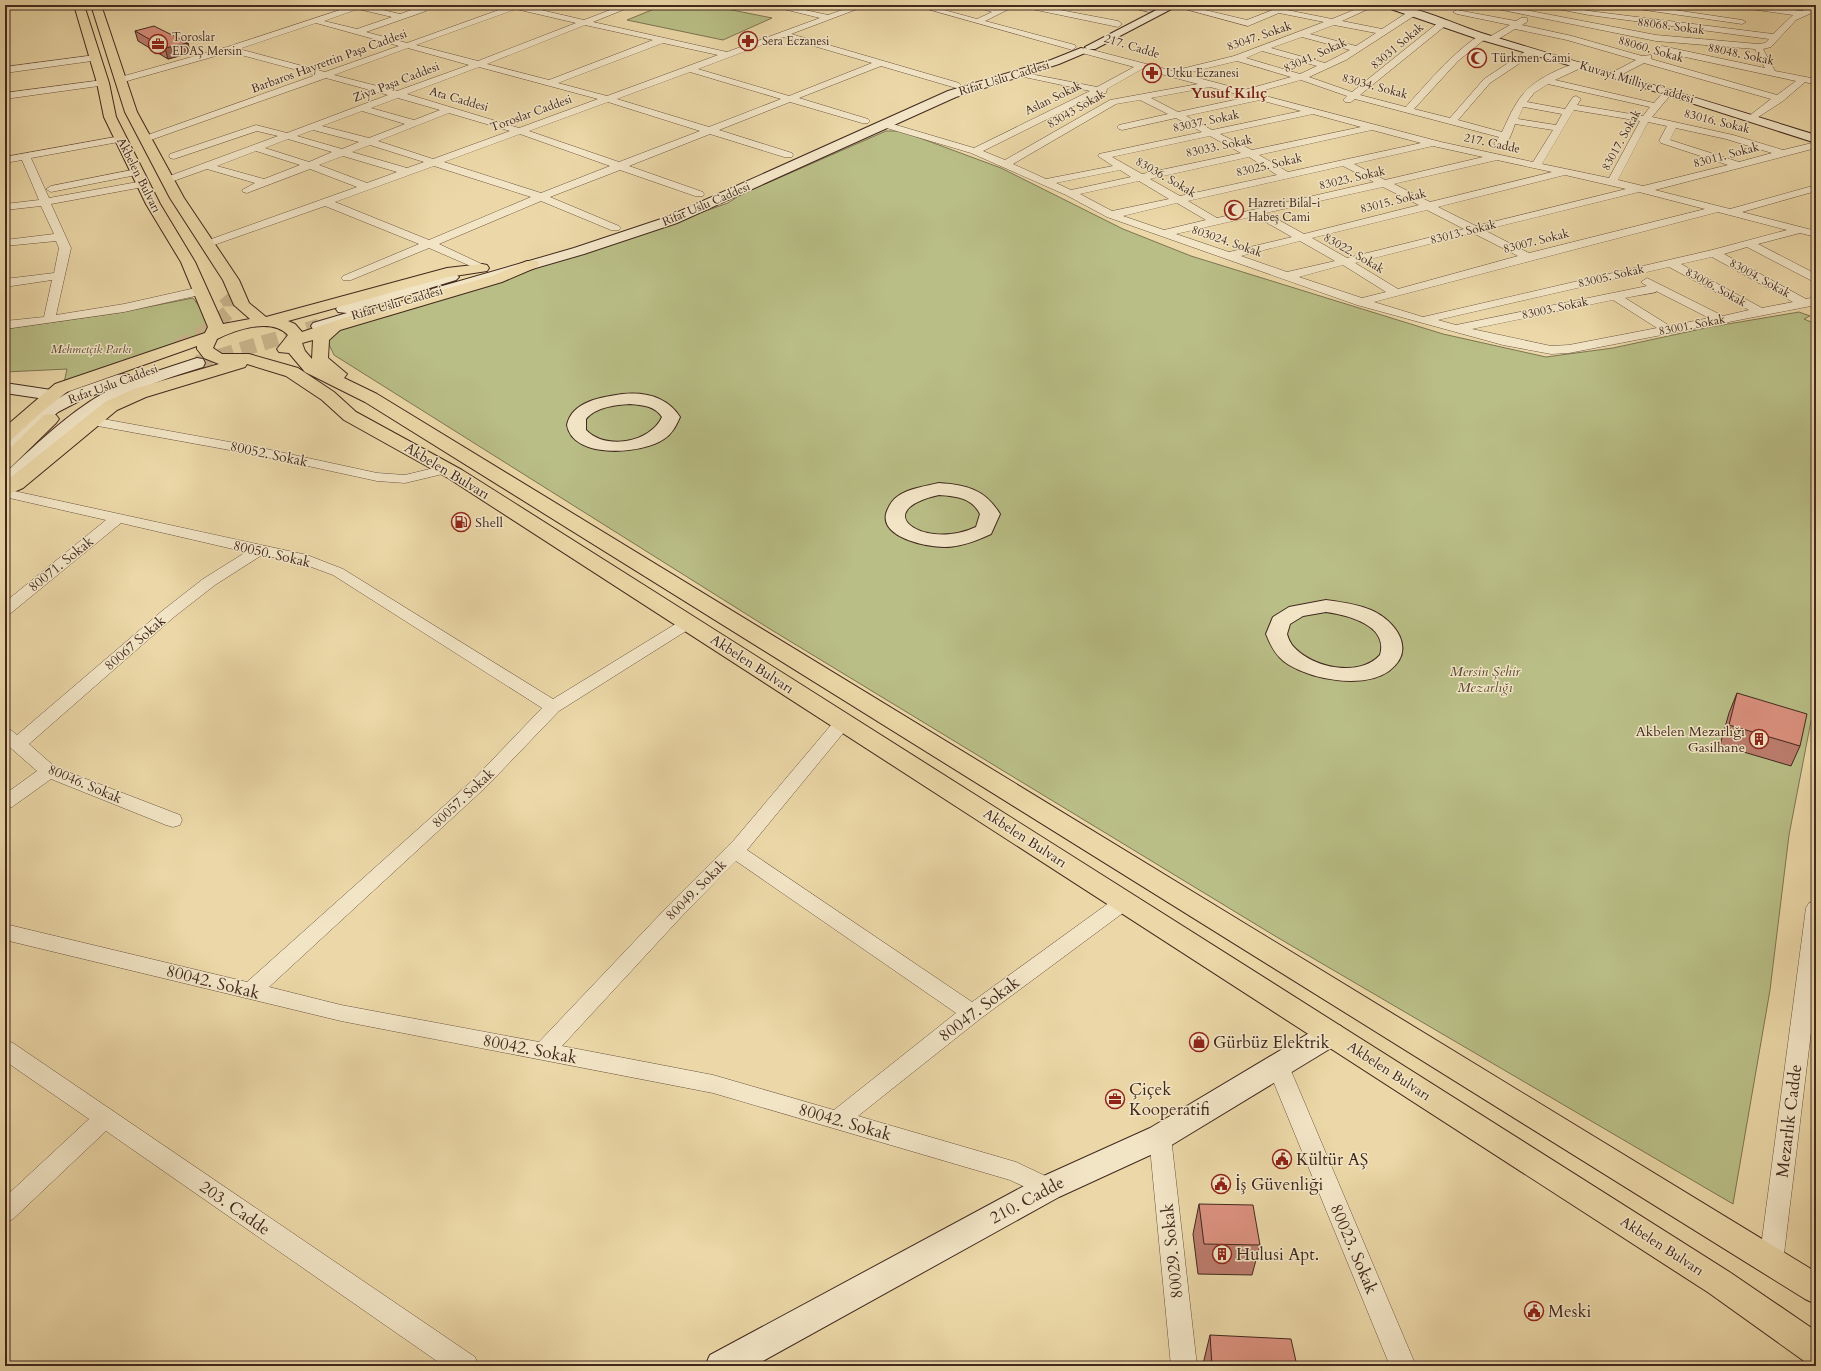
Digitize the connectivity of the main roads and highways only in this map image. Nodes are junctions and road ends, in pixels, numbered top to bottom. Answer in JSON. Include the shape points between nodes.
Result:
{"nodes":[{"id":1,"x":79,"y":5,"type":"edge"},
{"id":2,"x":96,"y":5,"type":"edge"},
{"id":3,"x":1161,"y":5,"type":"edge"},
{"id":4,"x":1174,"y":5,"type":"edge"},
{"id":5,"x":1389,"y":5,"type":"edge"},
{"id":6,"x":1081,"y":48,"type":"junction"},
{"id":7,"x":131,"y":112,"type":"junction"},
{"id":8,"x":1816,"y":139,"type":"edge"},
{"id":9,"x":532,"y":264,"type":"junction"},
{"id":10,"x":225,"y":296,"type":"tunnel mouth"},
{"id":11,"x":242,"y":305,"type":"junction"},
{"id":12,"x":201,"y":318,"type":"junction"},
{"id":13,"x":315,"y":318,"type":"junction"},
{"id":14,"x":263,"y":322,"type":"junction"},
{"id":15,"x":336,"y":326,"type":"junction"},
{"id":16,"x":211,"y":336,"type":"junction"},
{"id":17,"x":295,"y":338,"type":"junction"},
{"id":18,"x":145,"y":359,"type":"junction"},
{"id":19,"x":250,"y":359,"type":"junction"},
{"id":20,"x":197,"y":364,"type":"junction"},
{"id":21,"x":5,"y":388,"type":"edge"},
{"id":22,"x":52,"y":395,"type":"junction"},
{"id":23,"x":371,"y":398,"type":"junction"},
{"id":24,"x":350,"y":416,"type":"junction"},
{"id":25,"x":50,"y":419,"type":"dead end"},
{"id":26,"x":576,"y":424,"type":"joint"},
{"id":27,"x":5,"y":436,"type":"edge"},
{"id":28,"x":5,"y":450,"type":"edge"},
{"id":29,"x":5,"y":463,"type":"edge"},
{"id":30,"x":5,"y":483,"type":"edge"},
{"id":31,"x":5,"y":490,"type":"edge"},
{"id":32,"x":1313,"y":670,"type":"joint"},
{"id":33,"x":1331,"y":1034,"type":"junction"},
{"id":34,"x":1816,"y":1289,"type":"edge"},
{"id":35,"x":1816,"y":1350,"type":"edge"},
{"id":36,"x":722,"y":1366,"type":"edge"}],
"edges":[{"from":1,"to":12,"type":"main road","name":"Akbelen Bulvarı","via":[[103,83],[110,117],[143,184],[188,262],[200,291]]},
{"from":2,"to":7,"type":"main road","name":"Akbelen Bulvarı"},
{"from":3,"to":6,"type":"main road","via":[[1118,24]]},
{"from":4,"to":6,"type":"main road"},
{"from":5,"to":8,"type":"main road","name":"Kuvayi Milliye Caddesi","via":[[1439,23]]},
{"from":6,"to":9,"type":"main road","name":"Rifat Uslu Caddesi","via":[[1055,62],[952,94],[672,220]]},
{"from":6,"to":13,"type":"main road","name":"Rifat Uslu Caddesi","via":[[931,94],[667,210],[482,268],[447,273]]},
{"from":7,"to":10,"type":"main road","via":[[142,155],[171,212]]},
{"from":7,"to":11,"type":"main road","name":"Akbelen Bulvarı","via":[[177,198],[231,280]]},
{"from":9,"to":13,"type":"main road","name":"Rifat Uslu Caddesi"},
{"from":9,"to":15,"type":"main road","via":[[497,279]]},
{"from":11,"to":13,"type":"main road"},
{"from":11,"to":14,"type":"main road"},
{"from":12,"to":16,"type":"main road","name":"Akbelen Bulvarı","via":[[216,327]]},
{"from":12,"to":18,"type":"main road","via":[[181,338]]},
{"from":13,"to":14,"type":"main road"},
{"from":14,"to":16,"type":"main road","via":[[232,326]]},
{"from":14,"to":17,"type":"main road","via":[[289,326]]},
{"from":15,"to":17,"type":"main road"},
{"from":15,"to":23,"type":"main road","via":[[323,334],[319,341],[320,360]]},
{"from":16,"to":18,"type":"main road"},
{"from":16,"to":19,"type":"main road","name":"Akbelen Bulvarı","via":[[205,349],[210,355],[220,359]]},
{"from":17,"to":19,"type":"main road","via":[[285,349]]},
{"from":17,"to":23,"type":"main road","name":"Akbelen Bulvarı","via":[[297,352],[312,368]]},
{"from":18,"to":22,"type":"main road","via":[[81,380],[61,388]]},
{"from":19,"to":20,"type":"main road"},
{"from":19,"to":24,"type":"main road","name":"Akbelen Bulvarı","via":[[292,372],[328,396]]},
{"from":20,"to":24,"type":"main road","via":[[273,375]]},
{"from":20,"to":28,"type":"main road","name":"Rıfat Uslu Caddesi","via":[[77,395],[52,408]]},
{"from":20,"to":30,"type":"main road","name":"Rıfat Uslu Caddesi","via":[[116,393],[76,420]]},
{"from":20,"to":31,"type":"main road","via":[[111,406],[16,484]]},
{"from":21,"to":22,"type":"main road"},
{"from":22,"to":27,"type":"main road"},
{"from":23,"to":34,"type":"main road","name":"Akbelen Bulvarı"},
{"from":24,"to":33,"type":"main road","name":"Akbelen Bulvarı","via":[[446,469]]},
{"from":25,"to":29,"type":"main road"},
{"from":26,"to":26,"type":"main road","via":[[577,431],[583,438],[622,446],[644,442],[662,433],[670,426],[671,417],[667,410],[658,404],[645,400],[614,400],[598,404],[583,413]]},
{"from":32,"to":32,"type":"main road","via":[[1353,675],[1370,671],[1384,664],[1391,655],[1392,644],[1388,633],[1377,622],[1356,612],[1326,606],[1293,611],[1282,619],[1276,628],[1277,640],[1296,662]]},
{"from":33,"to":35,"type":"main road","name":"Akbelen Bulvarı","via":[[1720,1283]]},
{"from":33,"to":36,"type":"main road","name":"210. Cadde","via":[[1160,1137],[1048,1188]]}]}
